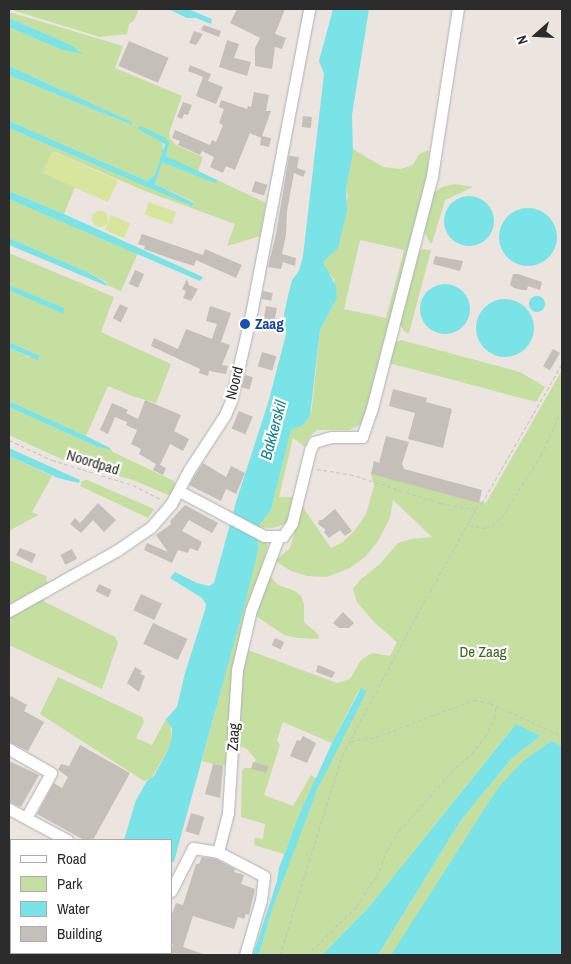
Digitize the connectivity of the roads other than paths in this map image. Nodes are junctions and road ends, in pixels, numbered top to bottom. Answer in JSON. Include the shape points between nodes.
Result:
{"nodes":[{"id":1,"x":309,"y":9,"type":"edge"},
{"id":2,"x":458,"y":9,"type":"edge"},
{"id":3,"x":179,"y":491,"type":"junction"},
{"id":4,"x":278,"y":538,"type":"junction"},
{"id":5,"x":9,"y":611,"type":"edge"},
{"id":6,"x":9,"y":750,"type":"edge"},
{"id":7,"x":9,"y":809,"type":"edge"},
{"id":8,"x":26,"y":818,"type":"junction"},
{"id":9,"x":65,"y":839,"type":"edge"},
{"id":10,"x":218,"y":852,"type":"junction"},
{"id":11,"x":172,"y":889,"type":"edge"},
{"id":12,"x":245,"y":955,"type":"edge"}],
"edges":[{"from":1,"to":3,"type":"street","name":"Noord","via":[[252,309],[231,401]]},
{"from":2,"to":4,"type":"street","name":"Zaag","via":[[432,176],[367,427],[362,437],[331,437],[314,442],[292,523]]},
{"from":3,"to":4,"type":"street","via":[[264,536]]},
{"from":3,"to":5,"type":"street","name":"Noord","via":[[160,518],[139,537]]},
{"from":4,"to":10,"type":"street","name":"Zaag","via":[[252,610],[237,670],[228,813]]},
{"from":6,"to":8,"type":"street","via":[[51,773]]},
{"from":7,"to":8,"type":"street"},
{"from":8,"to":9,"type":"street"},
{"from":10,"to":11,"type":"street","via":[[193,848]]},
{"from":10,"to":12,"type":"street","via":[[264,876],[262,900]]}]}
